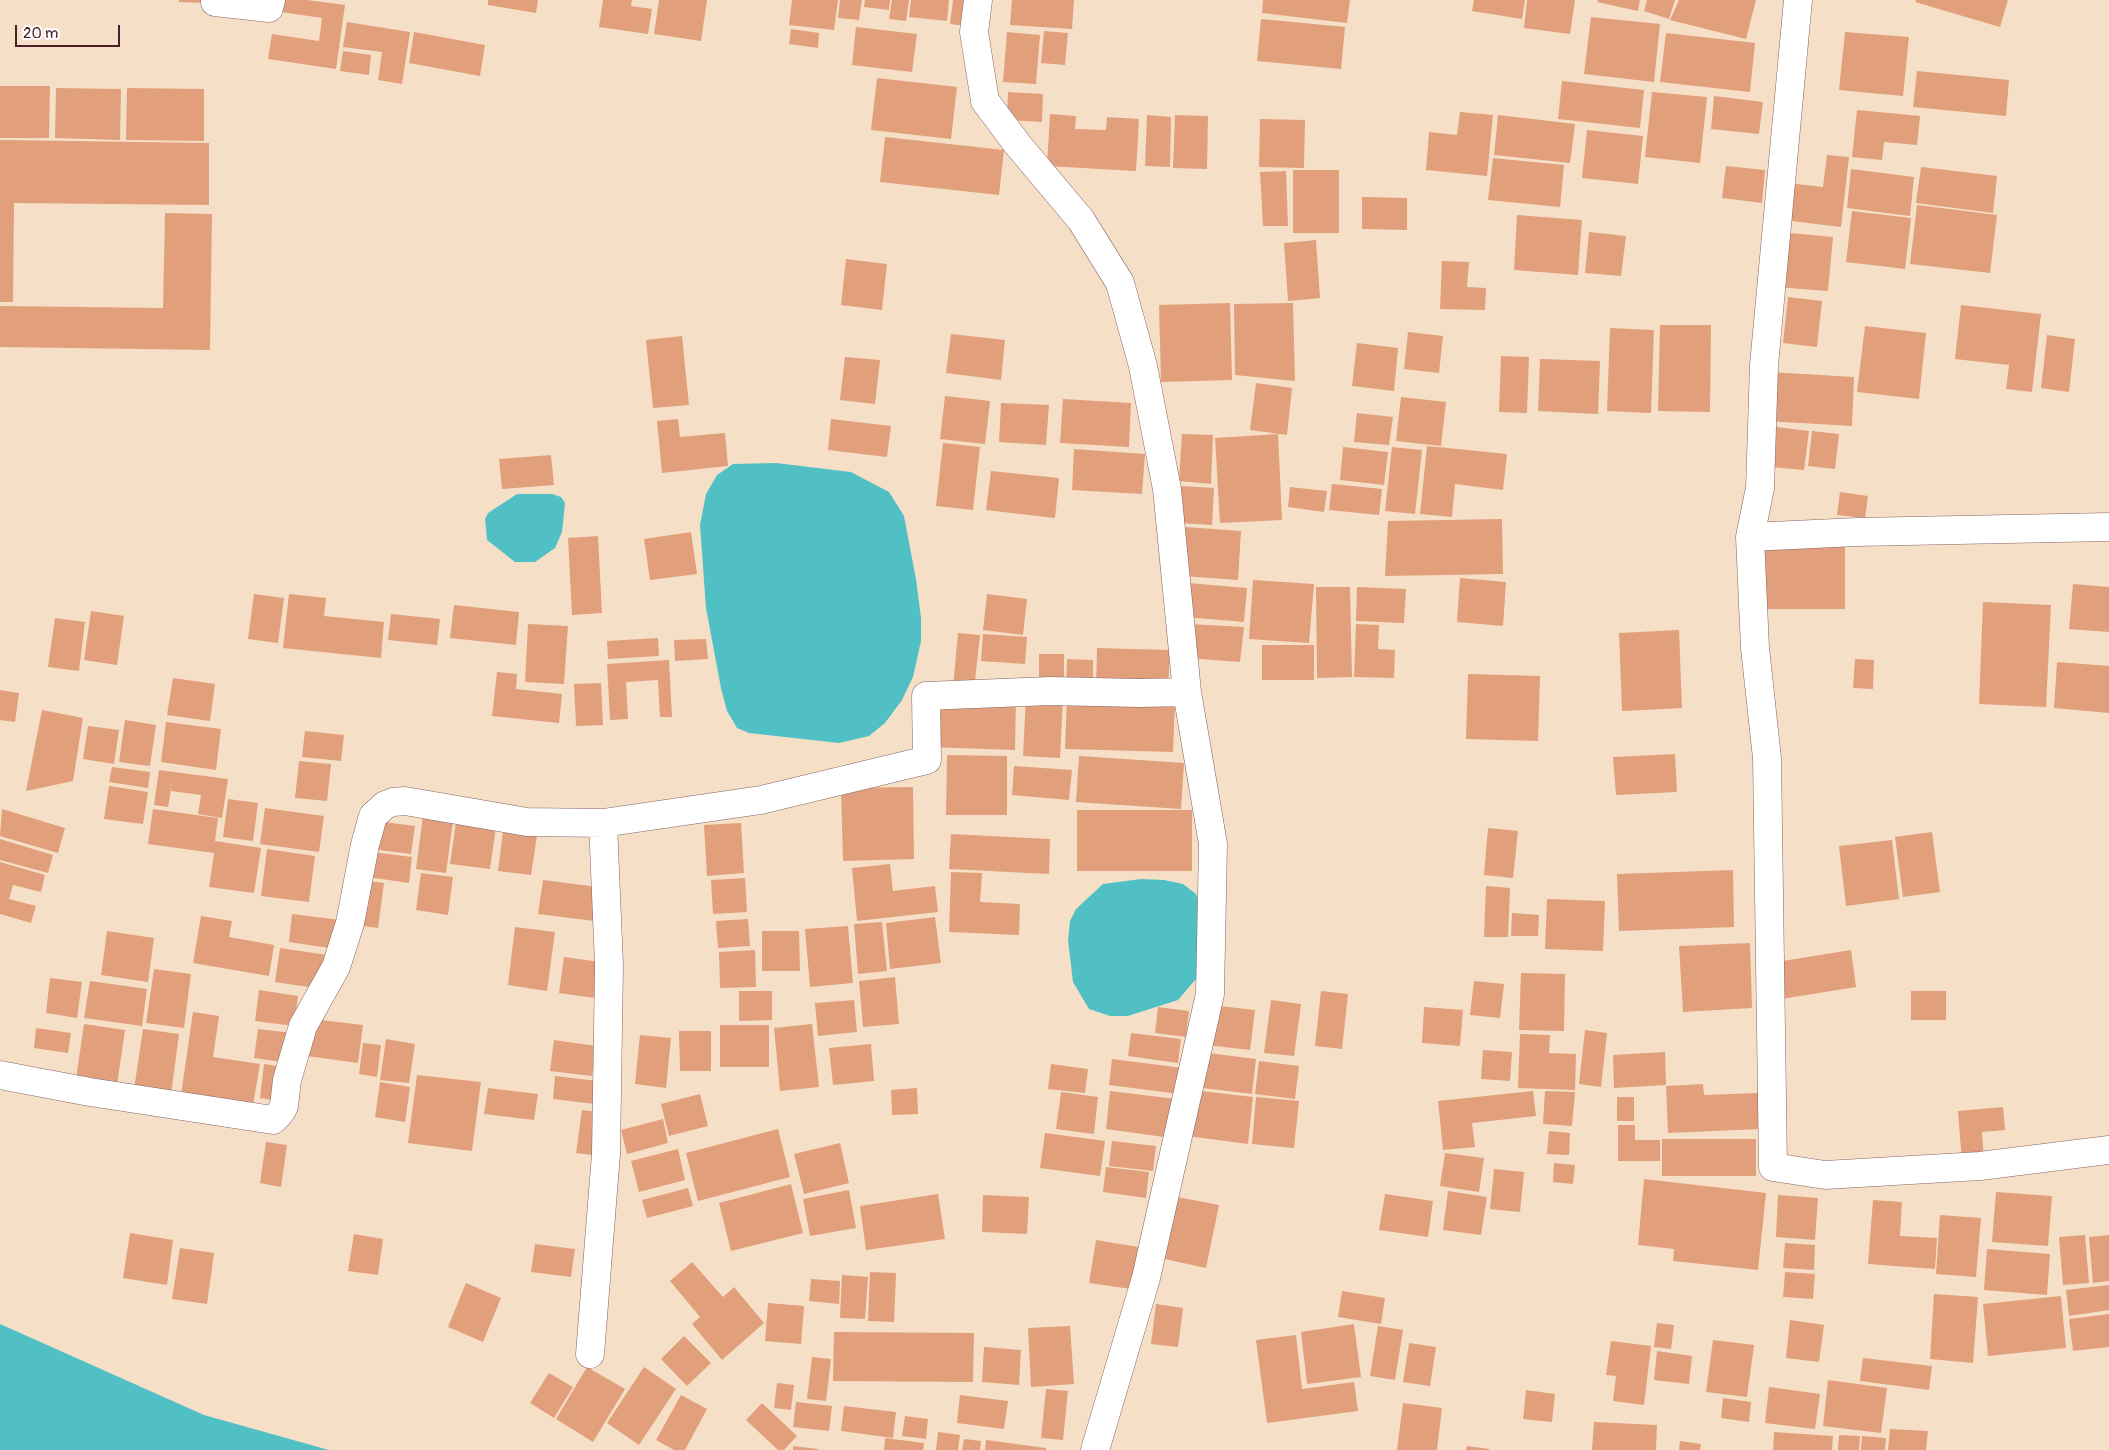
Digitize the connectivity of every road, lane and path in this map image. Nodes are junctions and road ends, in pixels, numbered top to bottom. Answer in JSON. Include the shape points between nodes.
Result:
{"nodes":[{"id":1,"x":215,"y":0,"type":"edge"},
{"id":2,"x":271,"y":0,"type":"edge"},
{"id":3,"x":978,"y":0,"type":"edge"},
{"id":4,"x":1798,"y":0,"type":"edge"},
{"id":5,"x":2109,"y":527,"type":"edge"},
{"id":6,"x":1750,"y":538,"type":"junction"},
{"id":7,"x":1187,"y":692,"type":"junction"},
{"id":8,"x":603,"y":823,"type":"junction"},
{"id":9,"x":0,"y":1075,"type":"edge"},
{"id":10,"x":2109,"y":1150,"type":"edge"},
{"id":11,"x":590,"y":1354,"type":"dead end"},
{"id":12,"x":1095,"y":1450,"type":"edge"}],
"edges":[{"from":1,"to":2,"type":"street","via":[[269,8]]},
{"from":3,"to":7,"type":"street","via":[[974,32],[985,101],[1081,220],[1120,283],[1143,366],[1167,489]]},
{"from":4,"to":6,"type":"street","via":[[1764,365],[1760,488]]},
{"from":5,"to":6,"type":"street","via":[[1858,532]]},
{"from":6,"to":10,"type":"street","via":[[1755,648],[1767,758],[1772,1167],[1825,1175],[1980,1166]]},
{"from":7,"to":8,"type":"street","via":[[1050,691],[926,696],[926,760],[761,800]]},
{"from":7,"to":12,"type":"street","via":[[1213,844],[1210,994],[1146,1278]]},
{"from":8,"to":9,"type":"street","via":[[527,822],[405,801],[385,805],[374,816],[370,826],[350,923],[336,968],[303,1026],[287,1080],[284,1106],[272,1120]]},
{"from":8,"to":11,"type":"street","via":[[609,965],[606,1154]]}]}
